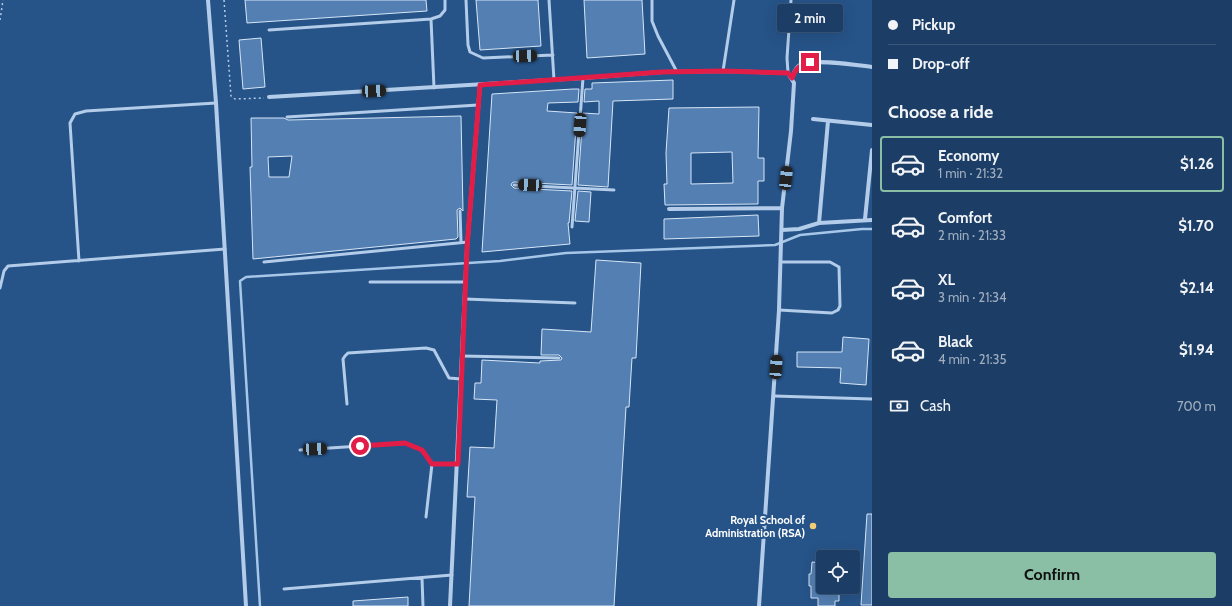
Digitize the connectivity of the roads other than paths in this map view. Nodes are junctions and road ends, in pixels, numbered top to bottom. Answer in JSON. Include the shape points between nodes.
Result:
{"nodes":[{"id":1,"x":208,"y":0,"type":"edge"},
{"id":2,"x":445,"y":0,"type":"edge"},
{"id":3,"x":466,"y":0,"type":"edge"},
{"id":4,"x":549,"y":0,"type":"edge"},
{"id":5,"x":652,"y":0,"type":"edge"},
{"id":6,"x":734,"y":0,"type":"edge"},
{"id":7,"x":791,"y":0,"type":"edge"},
{"id":8,"x":431,"y":19,"type":"junction"},
{"id":9,"x":269,"y":30,"type":"dead end"},
{"id":10,"x":553,"y":55,"type":"junction"},
{"id":11,"x":872,"y":67,"type":"edge"},
{"id":12,"x":723,"y":71,"type":"junction"},
{"id":13,"x":677,"y":72,"type":"junction"},
{"id":14,"x":788,"y":73,"type":"junction"},
{"id":15,"x":583,"y":78,"type":"junction"},
{"id":16,"x":792,"y":78,"type":"junction"},
{"id":17,"x":554,"y":80,"type":"junction"},
{"id":18,"x":480,"y":85,"type":"junction"},
{"id":19,"x":434,"y":88,"type":"junction"},
{"id":20,"x":269,"y":97,"type":"road end"},
{"id":21,"x":216,"y":104,"type":"junction"},
{"id":22,"x":478,"y":105,"type":"junction"},
{"id":23,"x":288,"y":117,"type":"dead end"},
{"id":24,"x":813,"y":119,"type":"dead end"},
{"id":25,"x":828,"y":121,"type":"junction"},
{"id":26,"x":872,"y":125,"type":"edge"},
{"id":27,"x":872,"y":150,"type":"edge"},
{"id":28,"x":871,"y":173,"type":"edge"},
{"id":29,"x":514,"y":184,"type":"dead end"},
{"id":30,"x":575,"y":187,"type":"junction"},
{"id":31,"x":614,"y":190,"type":"dead end"},
{"id":32,"x":782,"y":208,"type":"junction"},
{"id":33,"x":669,"y":209,"type":"dead end"},
{"id":34,"x":460,"y":211,"type":"dead end"},
{"id":35,"x":865,"y":219,"type":"junction"},
{"id":36,"x":872,"y":220,"type":"edge"},
{"id":37,"x":819,"y":223,"type":"junction"},
{"id":38,"x":572,"y":227,"type":"dead end"},
{"id":39,"x":781,"y":232,"type":"junction"},
{"id":40,"x":460,"y":242,"type":"junction"},
{"id":41,"x":468,"y":242,"type":"junction"},
{"id":42,"x":225,"y":249,"type":"junction"},
{"id":43,"x":79,"y":261,"type":"junction"},
{"id":44,"x":264,"y":262,"type":"dead end"},
{"id":45,"x":781,"y":262,"type":"junction"},
{"id":46,"x":466,"y":280,"type":"junction"},
{"id":47,"x":370,"y":282,"type":"dead end"},
{"id":48,"x":0,"y":288,"type":"edge"},
{"id":49,"x":465,"y":299,"type":"junction"},
{"id":50,"x":575,"y":303,"type":"dead end"},
{"id":51,"x":780,"y":310,"type":"junction"},
{"id":52,"x":462,"y":356,"type":"junction"},
{"id":53,"x":559,"y":358,"type":"dead end"},
{"id":54,"x":461,"y":379,"type":"junction"},
{"id":55,"x":774,"y":396,"type":"junction"},
{"id":56,"x":872,"y":400,"type":"edge"},
{"id":57,"x":347,"y":404,"type":"dead end"},
{"id":58,"x":300,"y":450,"type":"dead end"},
{"id":59,"x":432,"y":464,"type":"junction"},
{"id":60,"x":458,"y":464,"type":"junction"},
{"id":61,"x":426,"y":517,"type":"dead end"},
{"id":62,"x":452,"y":575,"type":"junction"},
{"id":63,"x":422,"y":578,"type":"junction"},
{"id":64,"x":284,"y":589,"type":"dead end"},
{"id":65,"x":246,"y":606,"type":"edge"},
{"id":66,"x":423,"y":606,"type":"edge"},
{"id":67,"x":450,"y":606,"type":"edge"},
{"id":68,"x":759,"y":606,"type":"edge"}],
"edges":[{"from":1,"to":21,"type":"street"},
{"from":2,"to":8,"type":"lane","via":[[445,10],[440,16]]},
{"from":3,"to":10,"type":"lane","via":[[470,52],[483,58]]},
{"from":4,"to":10,"type":"lane"},
{"from":5,"to":13,"type":"lane","via":[[652,21]]},
{"from":6,"to":12,"type":"lane"},
{"from":7,"to":14,"type":"lane"},
{"from":8,"to":9,"type":"lane"},
{"from":8,"to":19,"type":"lane"},
{"from":10,"to":17,"type":"lane"},
{"from":11,"to":16,"type":"street","via":[[810,62],[798,67]]},
{"from":12,"to":13,"type":"street"},
{"from":12,"to":14,"type":"street"},
{"from":13,"to":15,"type":"street"},
{"from":14,"to":16,"type":"street"},
{"from":15,"to":17,"type":"street"},
{"from":15,"to":30,"type":"lane"},
{"from":16,"to":32,"type":"street","via":[[794,82],[791,131]]},
{"from":17,"to":18,"type":"street"},
{"from":18,"to":19,"type":"street"},
{"from":18,"to":22,"type":"street"},
{"from":19,"to":20,"type":"street"},
{"from":21,"to":42,"type":"street"},
{"from":21,"to":43,"type":"lane","via":[[86,111],[75,114],[70,123]]},
{"from":22,"to":23,"type":"lane"},
{"from":22,"to":41,"type":"street"},
{"from":24,"to":25,"type":"street"},
{"from":25,"to":26,"type":"street"},
{"from":25,"to":37,"type":"street"},
{"from":27,"to":28,"type":"street"},
{"from":28,"to":35,"type":"street"},
{"from":29,"to":30,"type":"lane"},
{"from":30,"to":31,"type":"lane"},
{"from":30,"to":38,"type":"lane"},
{"from":32,"to":33,"type":"street"},
{"from":32,"to":39,"type":"street"},
{"from":34,"to":40,"type":"lane"},
{"from":35,"to":36,"type":"street"},
{"from":35,"to":37,"type":"street"},
{"from":37,"to":39,"type":"street"},
{"from":39,"to":45,"type":"street"},
{"from":40,"to":41,"type":"lane"},
{"from":40,"to":44,"type":"lane"},
{"from":41,"to":46,"type":"street"},
{"from":42,"to":43,"type":"lane"},
{"from":42,"to":65,"type":"street"},
{"from":43,"to":48,"type":"lane","via":[[8,266],[4,271]]},
{"from":45,"to":51,"type":"street"},
{"from":45,"to":51,"type":"lane","via":[[830,262],[839,267],[840,306],[832,313]]},
{"from":46,"to":47,"type":"lane"},
{"from":46,"to":49,"type":"street"},
{"from":49,"to":50,"type":"lane"},
{"from":49,"to":52,"type":"street"},
{"from":51,"to":55,"type":"street"},
{"from":52,"to":53,"type":"lane"},
{"from":52,"to":54,"type":"street"},
{"from":54,"to":57,"type":"lane","via":[[448,378],[434,350],[426,348],[348,354],[344,356]]},
{"from":54,"to":60,"type":"street"},
{"from":55,"to":56,"type":"lane"},
{"from":55,"to":68,"type":"street"},
{"from":58,"to":59,"type":"lane","via":[[405,443],[422,450]]},
{"from":59,"to":60,"type":"lane"},
{"from":59,"to":61,"type":"lane"},
{"from":60,"to":62,"type":"street"},
{"from":62,"to":63,"type":"lane"},
{"from":62,"to":67,"type":"street"},
{"from":63,"to":64,"type":"lane"},
{"from":63,"to":66,"type":"lane"}]}
